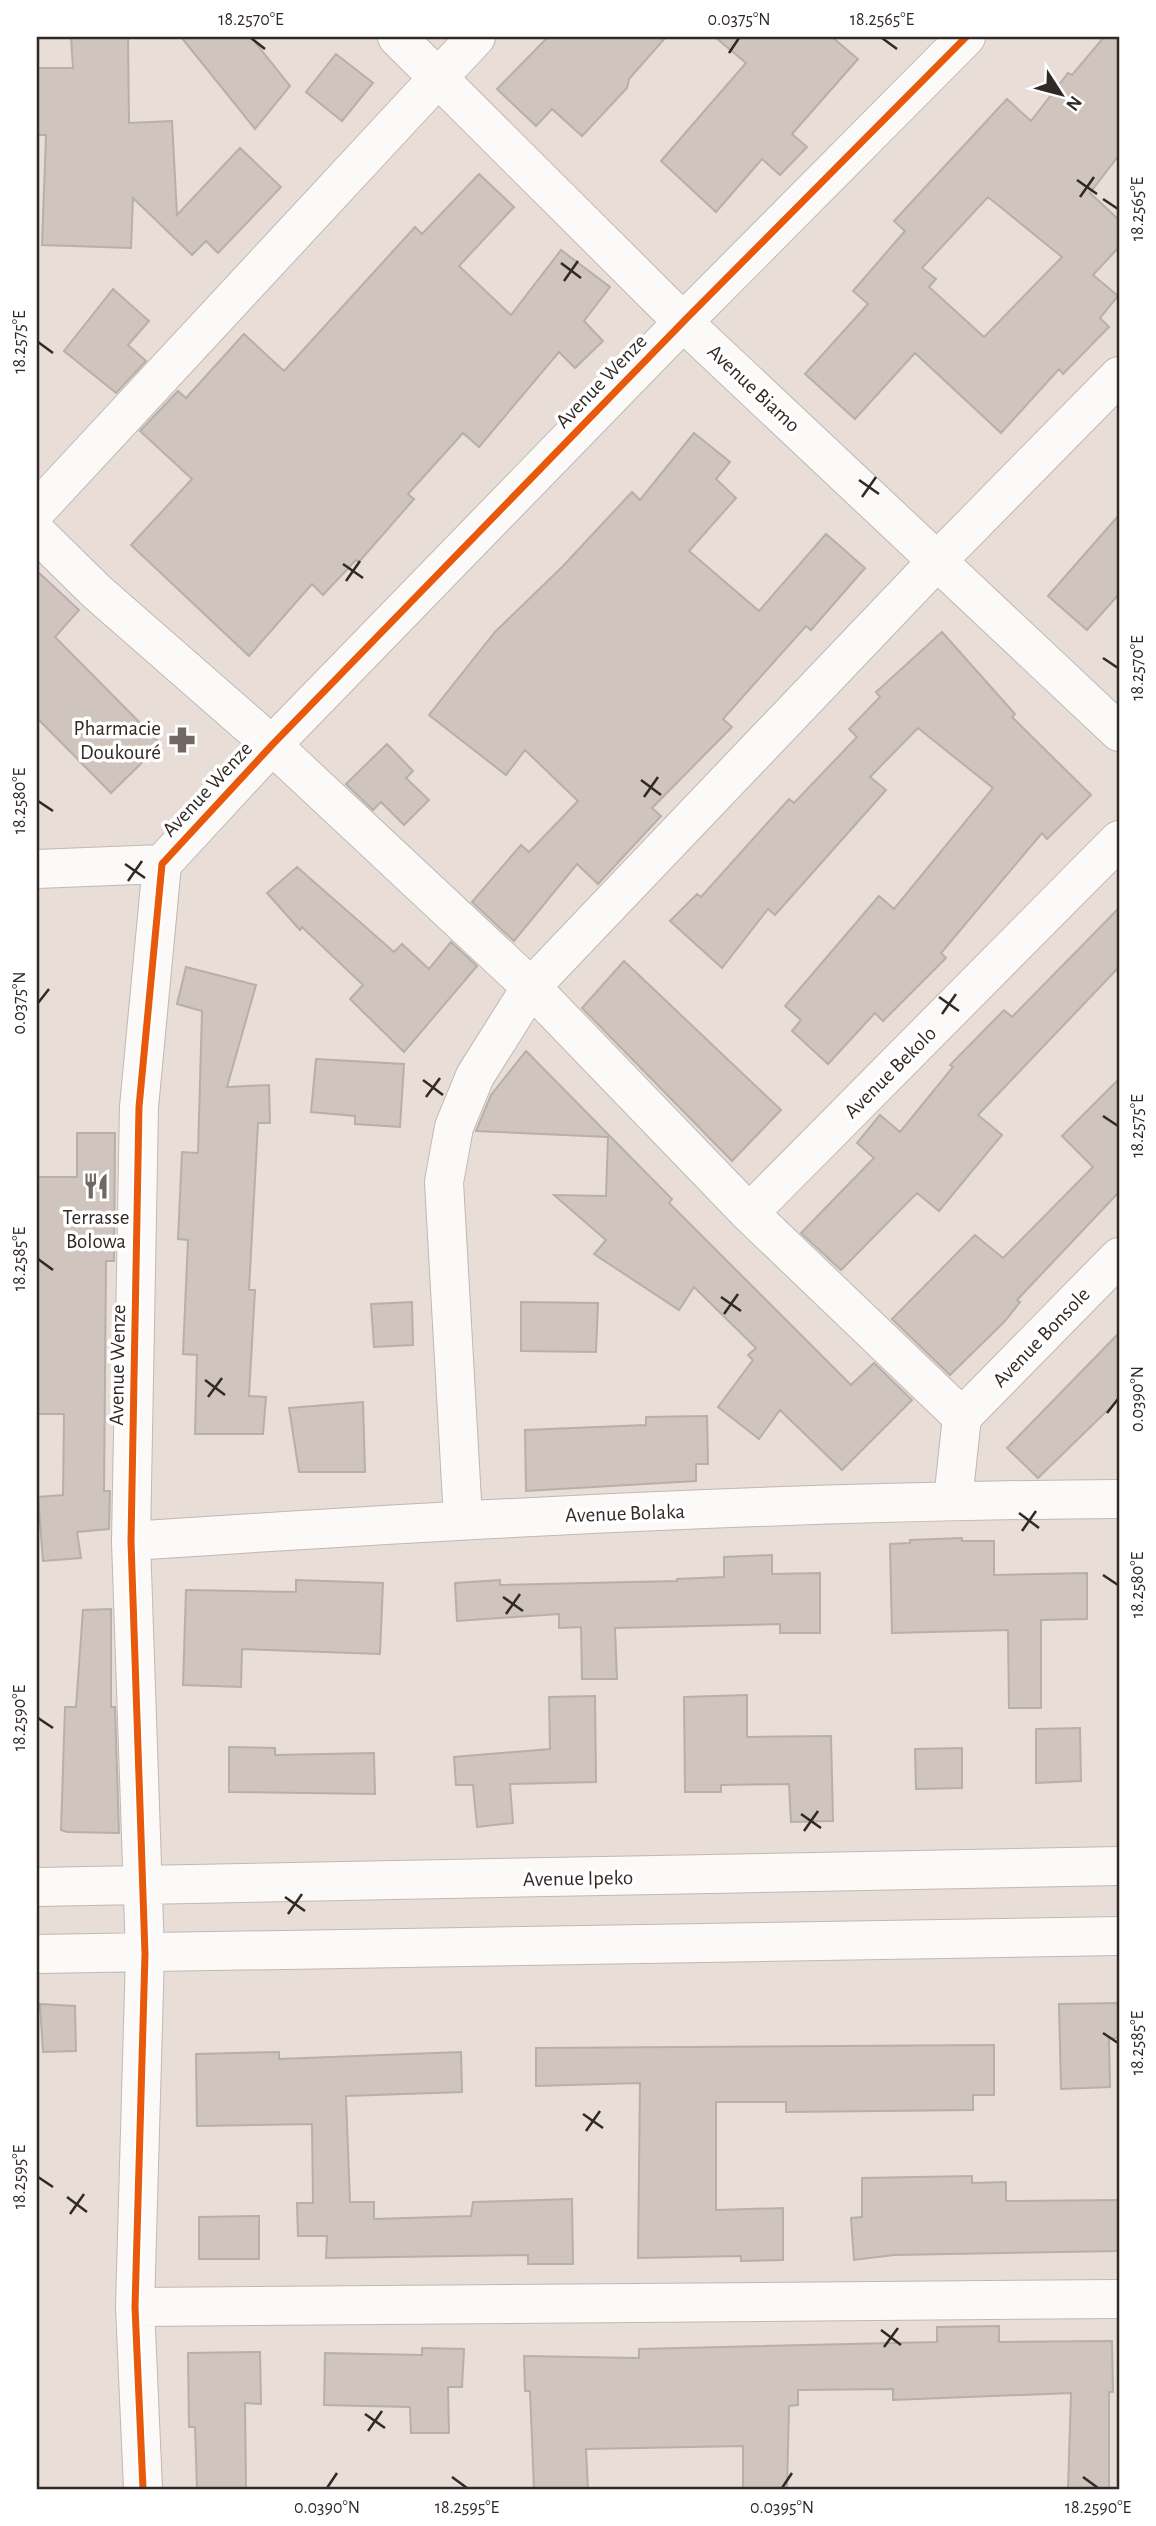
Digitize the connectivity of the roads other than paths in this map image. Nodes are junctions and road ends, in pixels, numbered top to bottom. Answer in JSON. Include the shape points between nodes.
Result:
{"nodes":[{"id":1,"x":397,"y":37,"type":"edge"},
{"id":2,"x":476,"y":37,"type":"edge"},
{"id":3,"x":966,"y":37,"type":"edge"},
{"id":4,"x":437,"y":77,"type":"junction"},
{"id":5,"x":683,"y":322,"type":"junction"},
{"id":6,"x":1119,"y":376,"type":"edge"},
{"id":7,"x":37,"y":510,"type":"edge"},
{"id":8,"x":37,"y":533,"type":"edge"},
{"id":9,"x":939,"y":559,"type":"junction"},
{"id":10,"x":1119,"y":732,"type":"edge"},
{"id":11,"x":272,"y":745,"type":"junction"},
{"id":12,"x":1119,"y":841,"type":"edge"},
{"id":13,"x":162,"y":864,"type":"junction"},
{"id":14,"x":37,"y":869,"type":"edge"},
{"id":15,"x":531,"y":987,"type":"junction"},
{"id":16,"x":749,"y":1213,"type":"junction"},
{"id":17,"x":1119,"y":1257,"type":"edge"},
{"id":18,"x":962,"y":1417,"type":"junction"},
{"id":19,"x":1119,"y":1499,"type":"edge"},
{"id":20,"x":953,"y":1500,"type":"junction"},
{"id":21,"x":463,"y":1519,"type":"junction"},
{"id":22,"x":131,"y":1541,"type":"junction"},
{"id":23,"x":1119,"y":1866,"type":"edge"},
{"id":24,"x":37,"y":1887,"type":"edge"},
{"id":25,"x":142,"y":1887,"type":"junction"},
{"id":26,"x":1119,"y":1936,"type":"edge"},
{"id":27,"x":37,"y":1954,"type":"edge"},
{"id":28,"x":145,"y":1954,"type":"junction"},
{"id":29,"x":1119,"y":2299,"type":"edge"},
{"id":30,"x":135,"y":2307,"type":"junction"},
{"id":31,"x":143,"y":2489,"type":"edge"}],
"edges":[{"from":1,"to":4,"type":"street","name":"Avenue Biamo"},
{"from":2,"to":4,"type":"street"},
{"from":3,"to":5,"type":"street","name":"Avenue Wenze"},
{"from":4,"to":5,"type":"street","name":"Avenue Biamo"},
{"from":4,"to":7,"type":"street"},
{"from":5,"to":9,"type":"street","name":"Avenue Biamo"},
{"from":5,"to":11,"type":"street","name":"Avenue Wenze"},
{"from":6,"to":9,"type":"street"},
{"from":8,"to":11,"type":"street","via":[[97,593]]},
{"from":9,"to":10,"type":"street","name":"Avenue Biamo"},
{"from":9,"to":15,"type":"street"},
{"from":11,"to":13,"type":"street","name":"Avenue Wenze"},
{"from":11,"to":15,"type":"street"},
{"from":12,"to":16,"type":"street","name":"Avenue Bekolo"},
{"from":13,"to":14,"type":"street"},
{"from":13,"to":22,"type":"street","name":"Avenue Wenze","via":[[139,1107]]},
{"from":15,"to":16,"type":"street"},
{"from":15,"to":21,"type":"street","via":[[475,1076],[454,1128],[444,1182]]},
{"from":16,"to":18,"type":"street"},
{"from":17,"to":18,"type":"street","name":"Avenue Bonsole"},
{"from":18,"to":20,"type":"street"},
{"from":19,"to":20,"type":"street","name":"Avenue Bolaka"},
{"from":20,"to":21,"type":"street","name":"Avenue Bolaka"},
{"from":21,"to":22,"type":"street","name":"Avenue Bolaka"},
{"from":22,"to":25,"type":"street","name":"Avenue Wenze"},
{"from":23,"to":25,"type":"street","name":"Avenue Ipeko"},
{"from":24,"to":25,"type":"street","name":"Avenue Ipeko"},
{"from":25,"to":28,"type":"street","name":"Avenue Wenze"},
{"from":26,"to":28,"type":"street"},
{"from":27,"to":28,"type":"street"},
{"from":28,"to":30,"type":"street","name":"Avenue Wenze"},
{"from":29,"to":30,"type":"street"},
{"from":30,"to":31,"type":"street","name":"Avenue Wenze"}]}
